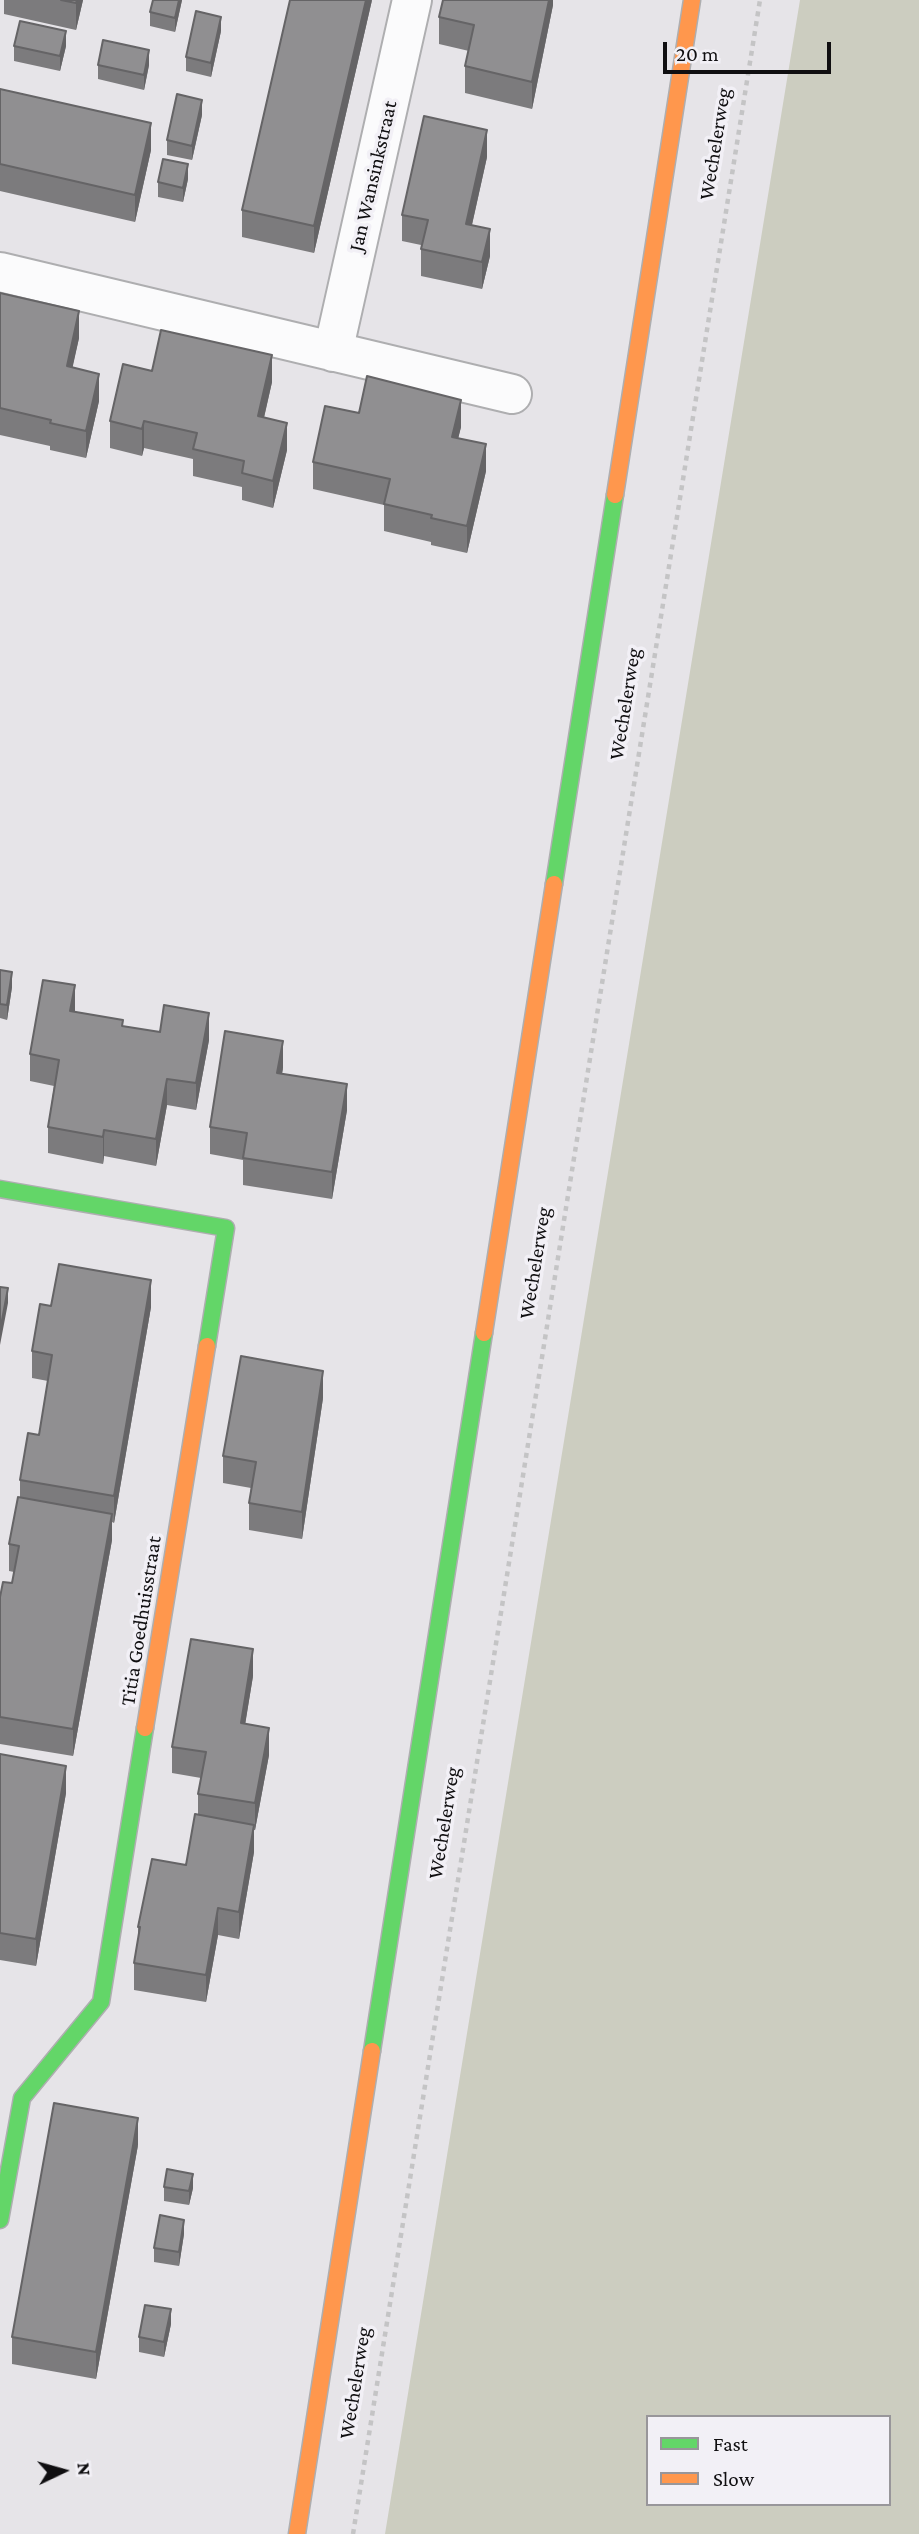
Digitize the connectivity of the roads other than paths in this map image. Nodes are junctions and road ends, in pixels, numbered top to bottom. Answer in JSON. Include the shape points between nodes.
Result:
{"nodes":[{"id":1,"x":412,"y":0,"type":"edge"},
{"id":2,"x":692,"y":0,"type":"edge"},
{"id":3,"x":0,"y":272,"type":"edge"},
{"id":4,"x":333,"y":352,"type":"junction"},
{"id":5,"x":512,"y":394,"type":"dead end"},
{"id":6,"x":0,"y":1189,"type":"edge"},
{"id":7,"x":0,"y":2220,"type":"edge"},
{"id":8,"x":297,"y":2534,"type":"edge"}],
"edges":[{"from":1,"to":4,"type":"street","name":"Jan Wansinkstraat"},
{"from":2,"to":8,"type":"street","name":"Wechelerweg"},
{"from":3,"to":4,"type":"street"},
{"from":4,"to":5,"type":"street"},
{"from":6,"to":7,"type":"street","name":"Titia Goedhuisstraat","via":[[226,1228],[101,2002],[22,2098]]}]}
